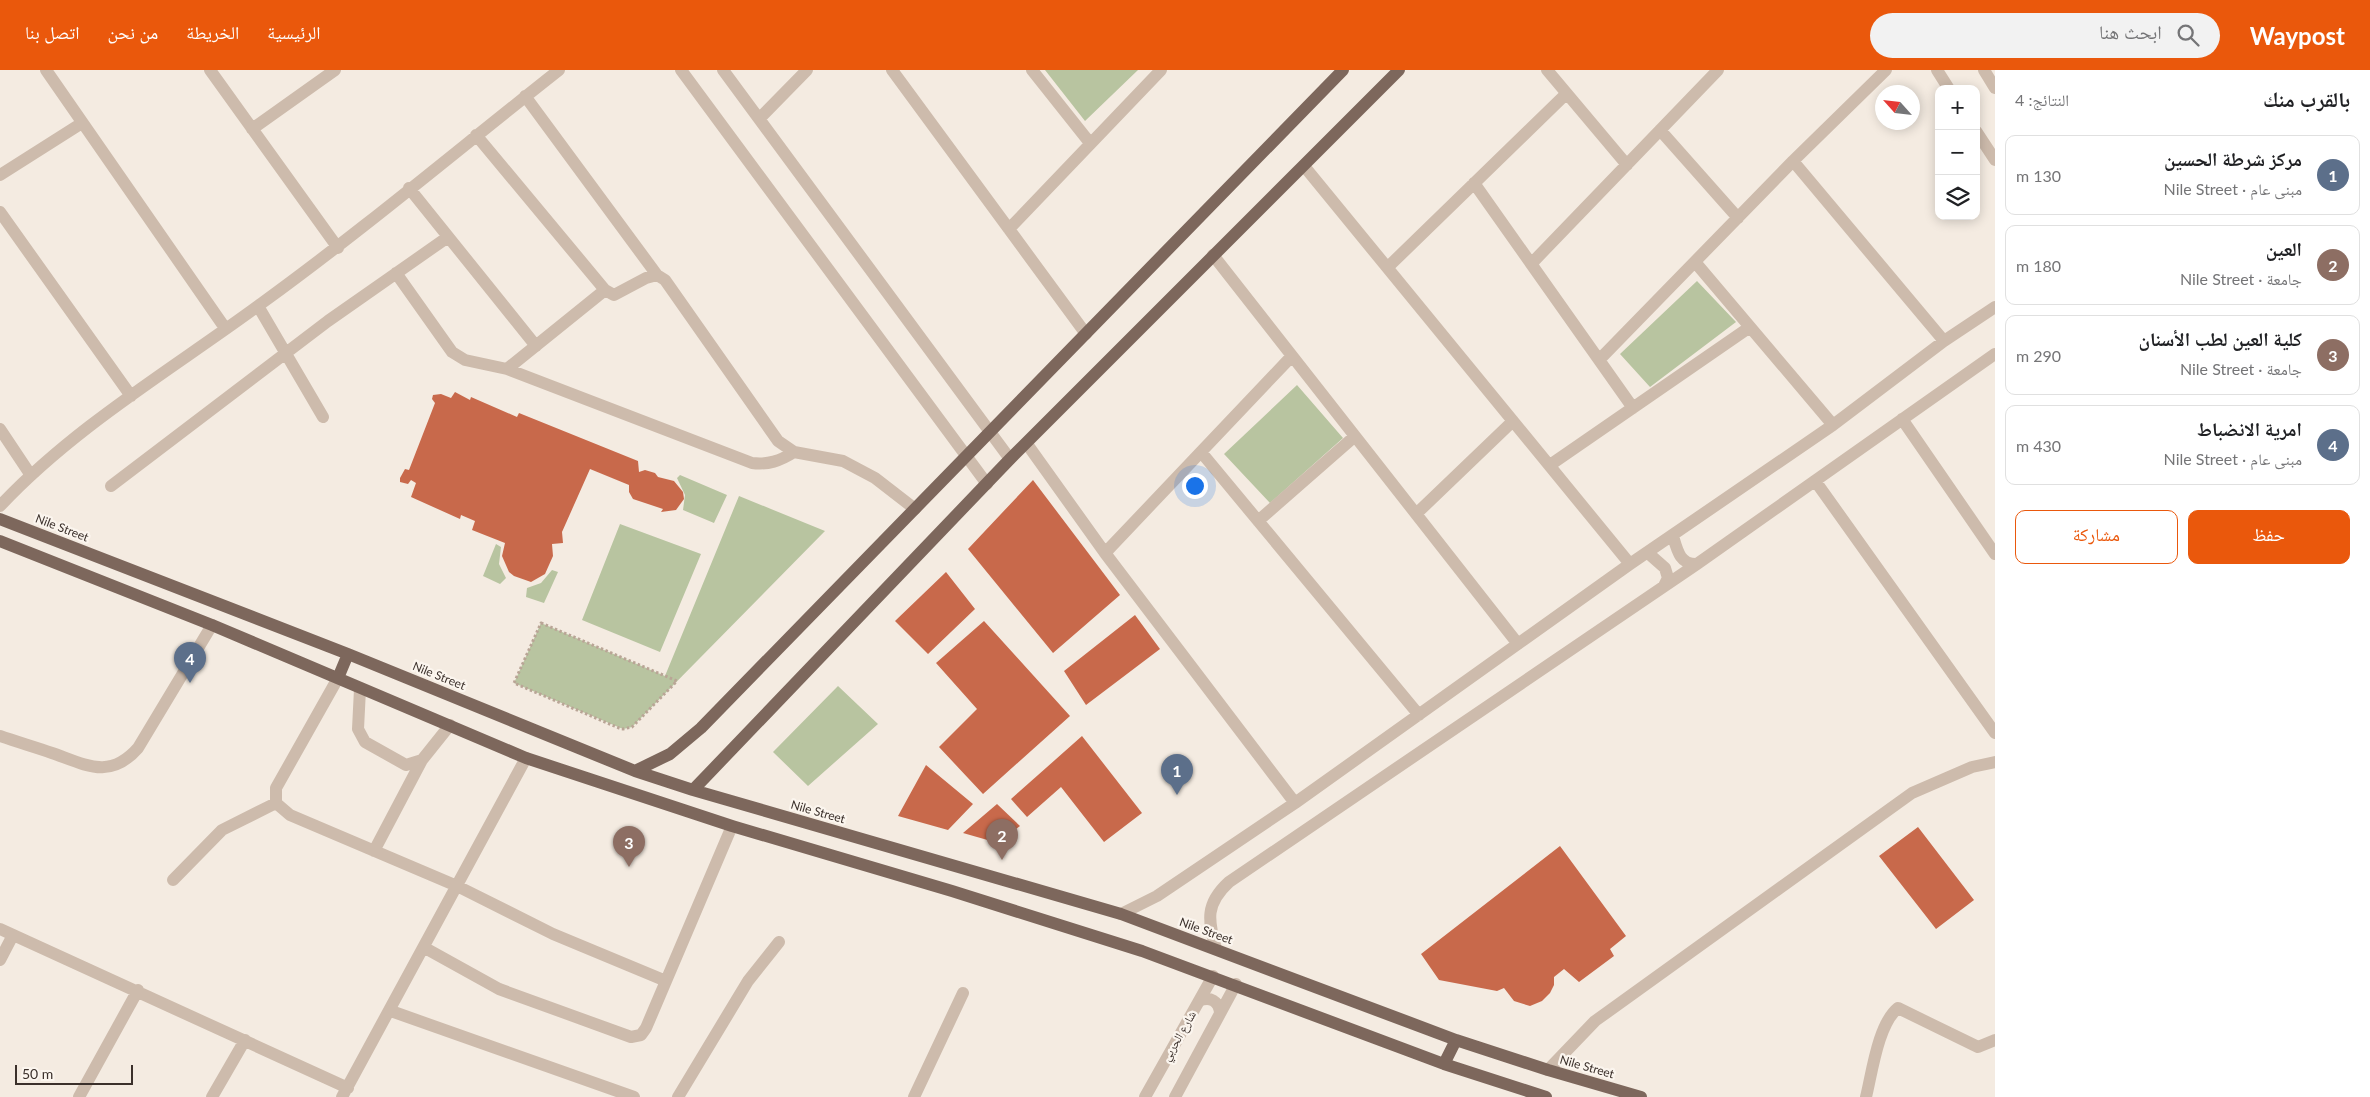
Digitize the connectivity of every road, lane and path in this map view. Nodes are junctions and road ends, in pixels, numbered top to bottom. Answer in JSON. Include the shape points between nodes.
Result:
{"nodes":[{"id":1,"x":46,"y":70,"type":"edge"},
{"id":2,"x":210,"y":70,"type":"edge"},
{"id":3,"x":335,"y":70,"type":"edge"},
{"id":4,"x":559,"y":70,"type":"edge"},
{"id":5,"x":681,"y":70,"type":"edge"},
{"id":6,"x":723,"y":70,"type":"edge"},
{"id":7,"x":808,"y":70,"type":"edge"},
{"id":8,"x":892,"y":70,"type":"edge"},
{"id":9,"x":1032,"y":70,"type":"edge"},
{"id":10,"x":1161,"y":70,"type":"edge"},
{"id":11,"x":1344,"y":70,"type":"edge"},
{"id":12,"x":1399,"y":70,"type":"edge"},
{"id":13,"x":1547,"y":70,"type":"edge"},
{"id":14,"x":1718,"y":70,"type":"edge"},
{"id":15,"x":1886,"y":70,"type":"edge"},
{"id":16,"x":1937,"y":70,"type":"edge"},
{"id":17,"x":1984,"y":70,"type":"edge"},
{"id":18,"x":1946,"y":85,"type":"edge"},
{"id":19,"x":1995,"y":88,"type":"edge"},
{"id":20,"x":1566,"y":94,"type":"junction"},
{"id":21,"x":526,"y":96,"type":"junction"},
{"id":22,"x":759,"y":119,"type":"junction"},
{"id":23,"x":82,"y":123,"type":"junction"},
{"id":24,"x":252,"y":129,"type":"junction"},
{"id":25,"x":1660,"y":130,"type":"junction"},
{"id":26,"x":476,"y":135,"type":"junction"},
{"id":27,"x":1980,"y":137,"type":"edge"},
{"id":28,"x":1090,"y":143,"type":"junction"},
{"id":29,"x":1995,"y":160,"type":"edge"},
{"id":30,"x":1793,"y":161,"type":"junction"},
{"id":31,"x":1627,"y":165,"type":"junction"},
{"id":32,"x":1304,"y":166,"type":"junction"},
{"id":33,"x":0,"y":175,"type":"edge"},
{"id":34,"x":1474,"y":183,"type":"junction"},
{"id":35,"x":409,"y":188,"type":"junction"},
{"id":36,"x":0,"y":212,"type":"edge"},
{"id":37,"x":1738,"y":218,"type":"junction"},
{"id":38,"x":1009,"y":229,"type":"junction"},
{"id":39,"x":448,"y":237,"type":"junction"},
{"id":40,"x":338,"y":248,"type":"junction"},
{"id":41,"x":1212,"y":255,"type":"junction"},
{"id":42,"x":1695,"y":262,"type":"junction"},
{"id":43,"x":1531,"y":264,"type":"junction"},
{"id":44,"x":1388,"y":267,"type":"junction"},
{"id":45,"x":396,"y":273,"type":"junction"},
{"id":46,"x":658,"y":275,"type":"junction"},
{"id":47,"x":605,"y":290,"type":"junction"},
{"id":48,"x":258,"y":306,"type":"junction"},
{"id":49,"x":1995,"y":307,"type":"edge"},
{"id":50,"x":1750,"y":327,"type":"junction"},
{"id":51,"x":225,"y":328,"type":"junction"},
{"id":52,"x":1086,"y":334,"type":"junction"},
{"id":53,"x":1944,"y":341,"type":"junction"},
{"id":54,"x":536,"y":346,"type":"junction"},
{"id":55,"x":287,"y":353,"type":"junction"},
{"id":56,"x":1291,"y":357,"type":"junction"},
{"id":57,"x":1599,"y":360,"type":"junction"},
{"id":58,"x":1993,"y":360,"type":"edge"},
{"id":59,"x":506,"y":369,"type":"junction"},
{"id":60,"x":131,"y":396,"type":"junction"},
{"id":61,"x":1633,"y":408,"type":"junction"},
{"id":62,"x":323,"y":417,"type":"dead end"},
{"id":63,"x":1902,"y":419,"type":"junction"},
{"id":64,"x":1514,"y":421,"type":"junction"},
{"id":65,"x":1833,"y":425,"type":"junction"},
{"id":66,"x":0,"y":429,"type":"edge"},
{"id":67,"x":990,"y":432,"type":"junction"},
{"id":68,"x":1354,"y":437,"type":"junction"},
{"id":69,"x":1027,"y":444,"type":"junction"},
{"id":70,"x":794,"y":452,"type":"junction"},
{"id":71,"x":1201,"y":452,"type":"junction"},
{"id":72,"x":966,"y":456,"type":"junction"},
{"id":73,"x":1010,"y":459,"type":"junction"},
{"id":74,"x":1550,"y":465,"type":"junction"},
{"id":75,"x":30,"y":474,"type":"junction"},
{"id":76,"x":1816,"y":482,"type":"junction"},
{"id":77,"x":987,"y":484,"type":"junction"},
{"id":78,"x":111,"y":486,"type":"dead end"},
{"id":79,"x":0,"y":506,"type":"edge"},
{"id":80,"x":915,"y":509,"type":"junction"},
{"id":81,"x":1416,"y":514,"type":"junction"},
{"id":82,"x":0,"y":519,"type":"edge"},
{"id":83,"x":1258,"y":521,"type":"junction"},
{"id":84,"x":1673,"y":536,"type":"junction"},
{"id":85,"x":0,"y":541,"type":"edge"},
{"id":86,"x":1105,"y":553,"type":"junction"},
{"id":87,"x":1648,"y":553,"type":"junction"},
{"id":88,"x":1995,"y":554,"type":"edge"},
{"id":89,"x":1630,"y":564,"type":"junction"},
{"id":90,"x":1697,"y":564,"type":"junction"},
{"id":91,"x":1664,"y":586,"type":"junction"},
{"id":92,"x":212,"y":625,"type":"junction"},
{"id":93,"x":1518,"y":644,"type":"junction"},
{"id":94,"x":348,"y":654,"type":"junction"},
{"id":95,"x":526,"y":657,"type":"joint"},
{"id":96,"x":338,"y":678,"type":"junction"},
{"id":97,"x":360,"y":689,"type":"junction"},
{"id":98,"x":1419,"y":716,"type":"junction"},
{"id":99,"x":450,"y":725,"type":"junction"},
{"id":100,"x":1995,"y":733,"type":"edge"},
{"id":101,"x":0,"y":736,"type":"edge"},
{"id":102,"x":526,"y":758,"type":"junction"},
{"id":103,"x":422,"y":760,"type":"junction"},
{"id":104,"x":1995,"y":762,"type":"edge"},
{"id":105,"x":636,"y":771,"type":"junction"},
{"id":106,"x":693,"y":790,"type":"junction"},
{"id":107,"x":276,"y":803,"type":"junction"},
{"id":108,"x":1295,"y":803,"type":"junction"},
{"id":109,"x":732,"y":826,"type":"junction"},
{"id":110,"x":374,"y":851,"type":"junction"},
{"id":111,"x":173,"y":880,"type":"dead end"},
{"id":112,"x":457,"y":886,"type":"junction"},
{"id":113,"x":1121,"y":914,"type":"junction"},
{"id":114,"x":0,"y":929,"type":"edge"},
{"id":115,"x":13,"y":935,"type":"junction"},
{"id":116,"x":779,"y":942,"type":"dead end"},
{"id":117,"x":424,"y":948,"type":"junction"},
{"id":118,"x":1216,"y":949,"type":"junction"},
{"id":119,"x":0,"y":960,"type":"edge"},
{"id":120,"x":1213,"y":976,"type":"junction"},
{"id":121,"x":666,"y":980,"type":"junction"},
{"id":122,"x":1236,"y":984,"type":"junction"},
{"id":123,"x":138,"y":990,"type":"junction"},
{"id":124,"x":963,"y":993,"type":"dead end"},
{"id":125,"x":1199,"y":1001,"type":"junction"},
{"id":126,"x":391,"y":1011,"type":"junction"},
{"id":127,"x":1220,"y":1013,"type":"junction"},
{"id":128,"x":245,"y":1040,"type":"junction"},
{"id":129,"x":1456,"y":1040,"type":"junction"},
{"id":130,"x":1995,"y":1040,"type":"edge"},
{"id":131,"x":1444,"y":1064,"type":"junction"},
{"id":132,"x":1548,"y":1070,"type":"junction"},
{"id":133,"x":345,"y":1092,"type":"edge"},
{"id":134,"x":79,"y":1097,"type":"edge"},
{"id":135,"x":212,"y":1097,"type":"edge"},
{"id":136,"x":634,"y":1097,"type":"edge"},
{"id":137,"x":678,"y":1097,"type":"edge"},
{"id":138,"x":914,"y":1097,"type":"edge"},
{"id":139,"x":1145,"y":1097,"type":"edge"},
{"id":140,"x":1175,"y":1097,"type":"edge"},
{"id":141,"x":1546,"y":1097,"type":"edge"},
{"id":142,"x":1641,"y":1097,"type":"edge"},
{"id":143,"x":1866,"y":1097,"type":"edge"}],
"edges":[{"from":1,"to":23,"type":"street"},
{"from":2,"to":24,"type":"street"},
{"from":3,"to":24,"type":"street"},
{"from":4,"to":21,"type":"street"},
{"from":5,"to":72,"type":"street"},
{"from":6,"to":22,"type":"street"},
{"from":7,"to":22,"type":"street"},
{"from":8,"to":38,"type":"street"},
{"from":9,"to":28,"type":"street"},
{"from":10,"to":28,"type":"street"},
{"from":11,"to":52,"type":"main road"},
{"from":12,"to":32,"type":"main road"},
{"from":13,"to":20,"type":"street"},
{"from":14,"to":25,"type":"street"},
{"from":15,"to":30,"type":"street"},
{"from":16,"to":18,"type":"street"},
{"from":17,"to":19,"type":"street"},
{"from":20,"to":31,"type":"street"},
{"from":20,"to":34,"type":"street"},
{"from":21,"to":26,"type":"street"},
{"from":21,"to":46,"type":"street"},
{"from":22,"to":67,"type":"street"},
{"from":23,"to":33,"type":"street"},
{"from":23,"to":51,"type":"street"},
{"from":24,"to":40,"type":"street"},
{"from":25,"to":31,"type":"street"},
{"from":25,"to":37,"type":"street"},
{"from":26,"to":35,"type":"street"},
{"from":26,"to":47,"type":"street"},
{"from":27,"to":29,"type":"street"},
{"from":28,"to":38,"type":"street"},
{"from":30,"to":37,"type":"street"},
{"from":30,"to":53,"type":"street"},
{"from":31,"to":43,"type":"street"},
{"from":32,"to":41,"type":"main road"},
{"from":32,"to":44,"type":"street"},
{"from":34,"to":43,"type":"street"},
{"from":34,"to":44,"type":"street"},
{"from":35,"to":39,"type":"street"},
{"from":35,"to":40,"type":"street"},
{"from":36,"to":60,"type":"street"},
{"from":37,"to":42,"type":"street"},
{"from":38,"to":52,"type":"street"},
{"from":39,"to":45,"type":"street"},
{"from":39,"to":54,"type":"street"},
{"from":40,"to":48,"type":"street"},
{"from":41,"to":56,"type":"street"},
{"from":41,"to":69,"type":"main road"},
{"from":42,"to":50,"type":"street"},
{"from":42,"to":57,"type":"street"},
{"from":43,"to":57,"type":"street"},
{"from":44,"to":64,"type":"street"},
{"from":45,"to":55,"type":"street"},
{"from":45,"to":59,"type":"street","via":[[452,352],[466,360]]},
{"from":46,"to":47,"type":"street","via":[[614,295]]},
{"from":46,"to":70,"type":"street","via":[[665,280],[778,441]]},
{"from":47,"to":54,"type":"street"},
{"from":48,"to":51,"type":"street"},
{"from":48,"to":55,"type":"street"},
{"from":49,"to":53,"type":"street"},
{"from":50,"to":61,"type":"street"},
{"from":50,"to":65,"type":"street"},
{"from":51,"to":60,"type":"street"},
{"from":52,"to":67,"type":"main road"},
{"from":53,"to":65,"type":"street"},
{"from":54,"to":59,"type":"street"},
{"from":55,"to":62,"type":"street"},
{"from":55,"to":78,"type":"street"},
{"from":56,"to":68,"type":"street"},
{"from":56,"to":71,"type":"street"},
{"from":57,"to":61,"type":"street"},
{"from":58,"to":63,"type":"street"},
{"from":59,"to":70,"type":"street","via":[[752,463],[781,460]]},
{"from":60,"to":75,"type":"street"},
{"from":61,"to":74,"type":"street"},
{"from":63,"to":76,"type":"street"},
{"from":63,"to":88,"type":"street"},
{"from":64,"to":74,"type":"street"},
{"from":64,"to":81,"type":"street"},
{"from":65,"to":84,"type":"street"},
{"from":66,"to":75,"type":"street"},
{"from":67,"to":72,"type":"main road"},
{"from":67,"to":73,"type":"street"},
{"from":68,"to":81,"type":"street"},
{"from":68,"to":83,"type":"street"},
{"from":69,"to":73,"type":"main road"},
{"from":69,"to":86,"type":"street"},
{"from":70,"to":80,"type":"street","via":[[843,461],[875,478]]},
{"from":71,"to":83,"type":"street"},
{"from":71,"to":86,"type":"street"},
{"from":72,"to":77,"type":"street"},
{"from":72,"to":80,"type":"main road"},
{"from":73,"to":77,"type":"main road"},
{"from":74,"to":89,"type":"street"},
{"from":75,"to":79,"type":"street"},
{"from":76,"to":90,"type":"street"},
{"from":76,"to":100,"type":"street"},
{"from":77,"to":106,"type":"main road"},
{"from":80,"to":105,"type":"main road","via":[[696,733],[670,754]]},
{"from":81,"to":93,"type":"street"},
{"from":82,"to":94,"type":"main road","name":"Nile Street"},
{"from":83,"to":98,"type":"street"},
{"from":84,"to":87,"type":"street"},
{"from":84,"to":90,"type":"street","via":[[1681,559]]},
{"from":85,"to":92,"type":"main road"},
{"from":86,"to":108,"type":"street"},
{"from":87,"to":89,"type":"street"},
{"from":87,"to":91,"type":"street","via":[[1668,572]]},
{"from":89,"to":93,"type":"street"},
{"from":90,"to":91,"type":"street"},
{"from":91,"to":118,"type":"street","via":[[1229,882],[1213,901],[1210,914]]},
{"from":92,"to":96,"type":"main road"},
{"from":92,"to":101,"type":"street","via":[[138,748],[123,762],[106,768],[89,767]]},
{"from":93,"to":98,"type":"street"},
{"from":94,"to":96,"type":"main road"},
{"from":94,"to":105,"type":"main road","name":"Nile Street"},
{"from":95,"to":95,"type":"path","via":[[541,623],[677,681],[632,727],[624,730],[514,682]]},
{"from":96,"to":97,"type":"main road"},
{"from":96,"to":107,"type":"street","via":[[276,788]]},
{"from":97,"to":99,"type":"main road"},
{"from":97,"to":103,"type":"street","via":[[358,729],[365,742],[406,765]]},
{"from":98,"to":108,"type":"street"},
{"from":99,"to":102,"type":"main road"},
{"from":99,"to":103,"type":"street"},
{"from":102,"to":109,"type":"main road"},
{"from":102,"to":112,"type":"street"},
{"from":103,"to":110,"type":"street"},
{"from":104,"to":132,"type":"street","via":[[1972,767],[1912,793],[1595,1021]]},
{"from":105,"to":106,"type":"main road","name":"Nile Street"},
{"from":106,"to":113,"type":"main road","name":"Nile Street"},
{"from":107,"to":110,"type":"street","via":[[290,815]]},
{"from":107,"to":111,"type":"street","via":[[222,830]]},
{"from":108,"to":113,"type":"street","via":[[1157,896]]},
{"from":109,"to":120,"type":"main road","via":[[1142,950]]},
{"from":109,"to":121,"type":"street"},
{"from":110,"to":112,"type":"street"},
{"from":112,"to":117,"type":"street"},
{"from":112,"to":121,"type":"street","via":[[553,934]]},
{"from":113,"to":118,"type":"main road","name":"Nile Street"},
{"from":114,"to":115,"type":"street"},
{"from":115,"to":119,"type":"street"},
{"from":115,"to":123,"type":"street"},
{"from":116,"to":137,"type":"street","via":[[748,981]]},
{"from":117,"to":121,"type":"street","via":[[498,988],[631,1036],[640,1035],[646,1028]]},
{"from":117,"to":126,"type":"street"},
{"from":118,"to":129,"type":"main road","name":"Nile Street"},
{"from":120,"to":122,"type":"main road"},
{"from":120,"to":125,"type":"street","name":"شارع الحربي"},
{"from":122,"to":127,"type":"street","name":"شارع الحربي"},
{"from":122,"to":131,"type":"main road"},
{"from":123,"to":128,"type":"street"},
{"from":123,"to":134,"type":"street"},
{"from":124,"to":138,"type":"street"},
{"from":125,"to":127,"type":"street","via":[[1214,1000]]},
{"from":125,"to":139,"type":"street","name":"شارع الحربي"},
{"from":126,"to":133,"type":"street"},
{"from":126,"to":136,"type":"street"},
{"from":127,"to":140,"type":"street","name":"شارع الحربي"},
{"from":128,"to":133,"type":"street"},
{"from":128,"to":135,"type":"street"},
{"from":129,"to":131,"type":"main road"},
{"from":129,"to":132,"type":"main road","name":"Nile Street"},
{"from":130,"to":143,"type":"street","via":[[1978,1047],[1898,1008],[1891,1014],[1879,1042]]},
{"from":131,"to":141,"type":"main road"},
{"from":132,"to":142,"type":"main road","name":"Nile Street"}]}
